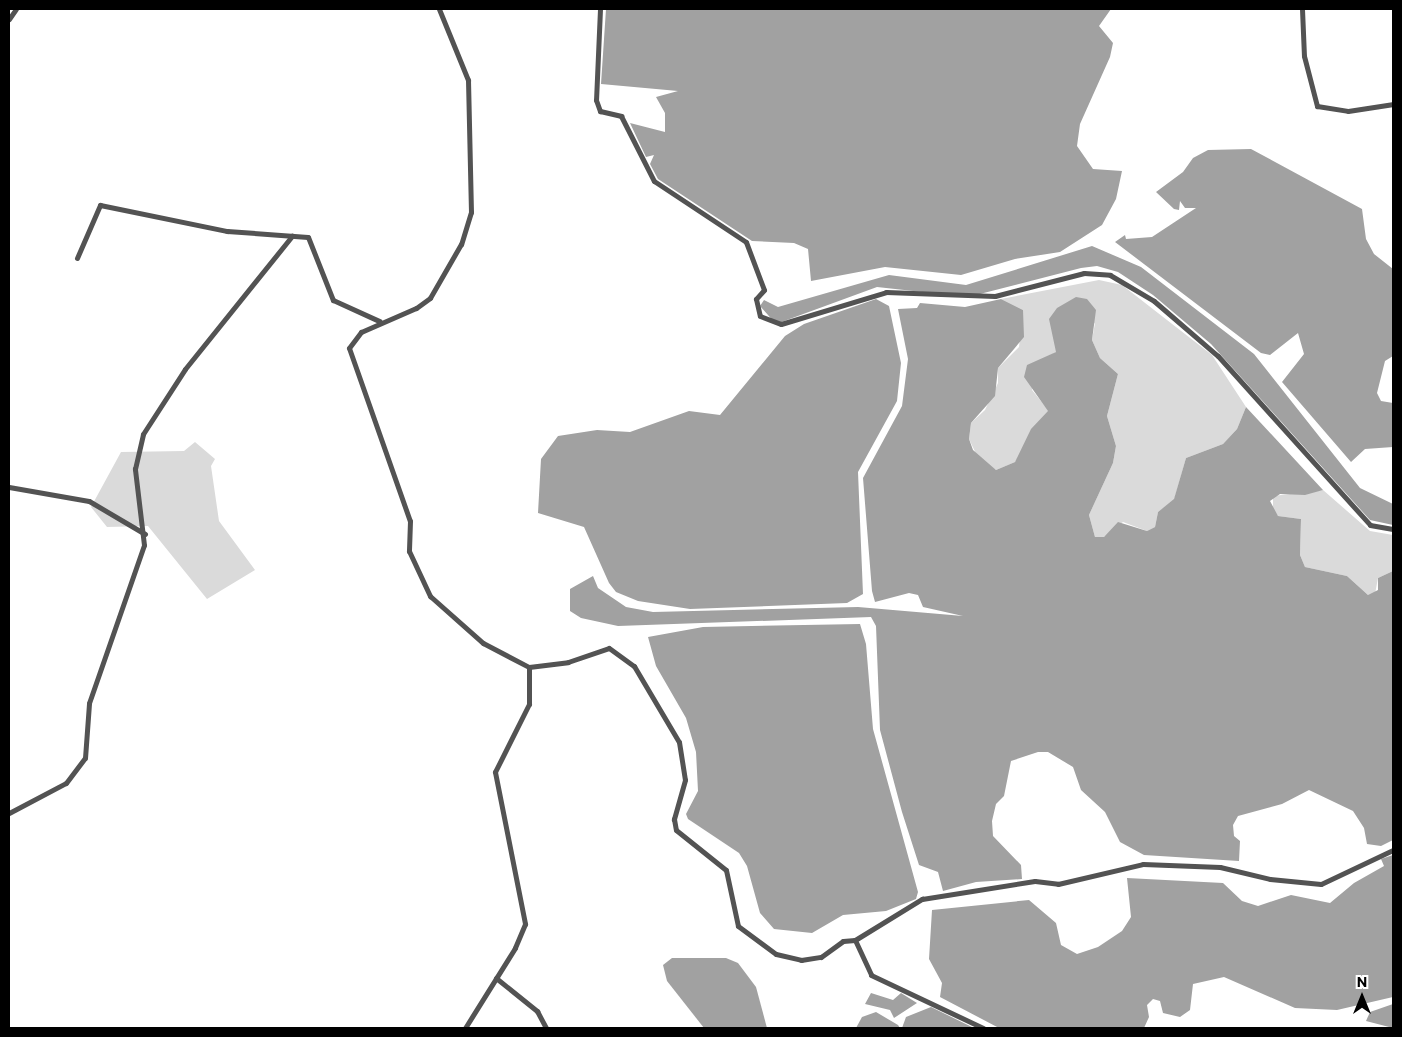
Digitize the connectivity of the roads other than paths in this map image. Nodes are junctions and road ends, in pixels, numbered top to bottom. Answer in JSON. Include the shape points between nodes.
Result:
{"nodes":[{"id":1,"x":16,"y":9,"type":"edge"},
{"id":2,"x":438,"y":9,"type":"edge"},
{"id":3,"x":600,"y":9,"type":"edge"},
{"id":4,"x":1302,"y":9,"type":"edge"},
{"id":5,"x":9,"y":19,"type":"edge"},
{"id":6,"x":1393,"y":104,"type":"edge"},
{"id":7,"x":292,"y":236,"type":"junction"},
{"id":8,"x":77,"y":258,"type":"dead end"},
{"id":9,"x":379,"y":321,"type":"junction"},
{"id":10,"x":9,"y":486,"type":"edge"},
{"id":11,"x":1393,"y":529,"type":"edge"},
{"id":12,"x":145,"y":534,"type":"junction"},
{"id":13,"x":529,"y":667,"type":"junction"},
{"id":14,"x":9,"y":814,"type":"edge"},
{"id":15,"x":1393,"y":850,"type":"edge"},
{"id":16,"x":855,"y":940,"type":"junction"},
{"id":17,"x":496,"y":978,"type":"junction"},
{"id":18,"x":465,"y":1028,"type":"edge"},
{"id":19,"x":546,"y":1028,"type":"edge"},
{"id":20,"x":983,"y":1028,"type":"edge"}],
"edges":[{"from":1,"to":5,"type":"street"},
{"from":2,"to":9,"type":"street","via":[[468,80],[471,212],[461,244],[430,298],[416,308]]},
{"from":3,"to":11,"type":"street","via":[[596,100],[600,111],[621,116],[654,182],[746,242],[764,290],[756,299],[760,316],[781,324],[886,292],[995,296],[1084,273],[1110,275],[1154,301],[1218,356],[1370,525]]},
{"from":4,"to":6,"type":"street","via":[[1304,56],[1317,106],[1348,111]]},
{"from":7,"to":8,"type":"street","via":[[227,231],[100,205]]},
{"from":7,"to":9,"type":"street","via":[[308,237],[333,300]]},
{"from":7,"to":12,"type":"street","via":[[185,369],[143,434],[134,469]]},
{"from":9,"to":13,"type":"street","via":[[360,332],[349,348],[410,521],[409,551],[430,596],[483,643]]},
{"from":10,"to":12,"type":"street","via":[[89,501]]},
{"from":12,"to":14,"type":"street","via":[[90,703],[85,758],[66,783]]},
{"from":13,"to":16,"type":"street","via":[[568,662],[609,648],[634,666],[679,742],[685,780],[674,819],[676,830],[726,870],[738,926],[776,954],[801,960],[821,957],[843,941]]},
{"from":13,"to":17,"type":"street","via":[[529,704],[495,772],[525,924]]},
{"from":15,"to":16,"type":"street","via":[[1321,884],[1270,879],[1220,867],[1142,864],[1058,884],[1035,881],[922,899]]},
{"from":16,"to":20,"type":"street","via":[[871,975]]},
{"from":17,"to":18,"type":"street"},
{"from":17,"to":19,"type":"street","via":[[537,1010]]}]}
